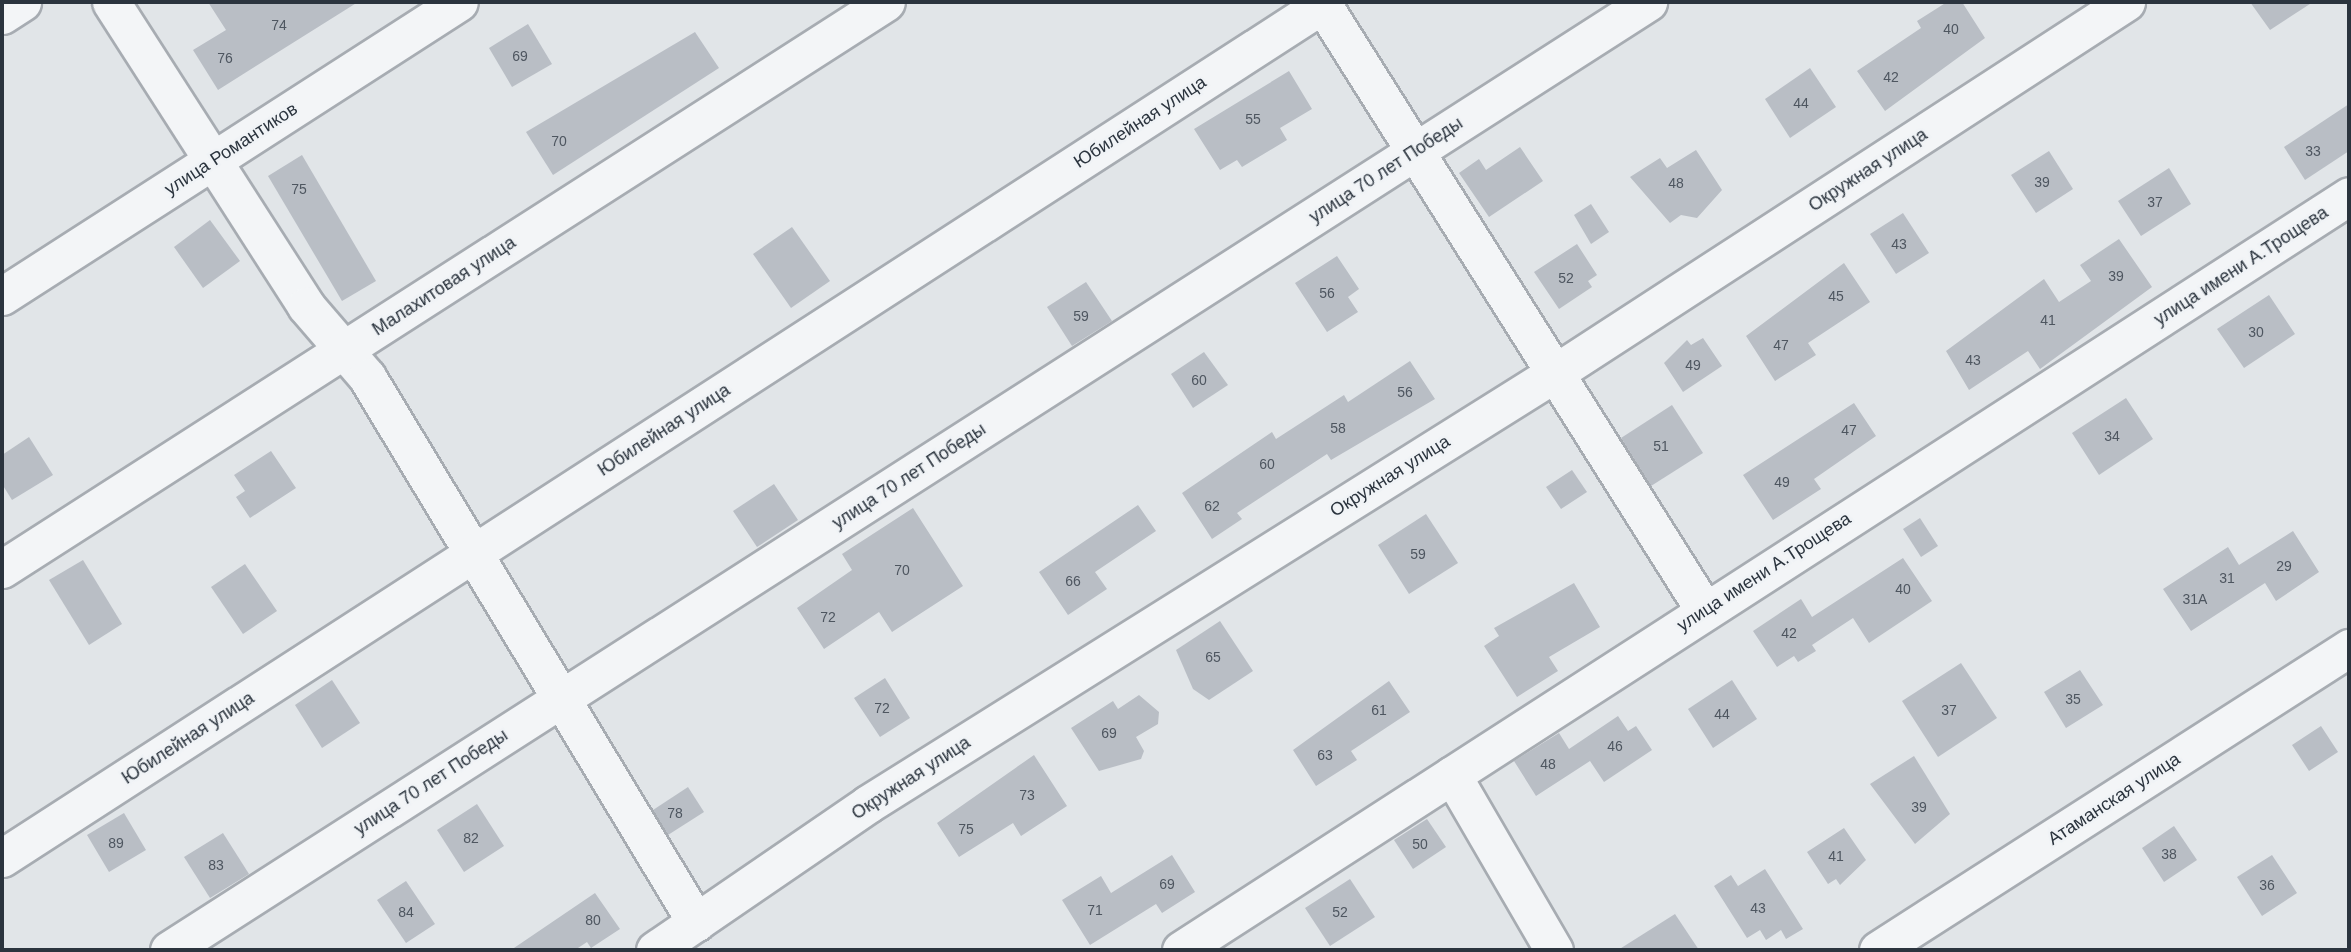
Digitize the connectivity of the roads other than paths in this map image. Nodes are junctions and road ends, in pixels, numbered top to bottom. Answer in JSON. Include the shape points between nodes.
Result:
{"nodes":[{"id":1,"x":22,"y":2,"type":"edge"},
{"id":2,"x":111,"y":2,"type":"edge"},
{"id":3,"x":460,"y":2,"type":"edge"},
{"id":4,"x":886,"y":2,"type":"edge"},
{"id":5,"x":1648,"y":2,"type":"edge"},
{"id":6,"x":2126,"y":2,"type":"edge"},
{"id":7,"x":1323,"y":3,"type":"edge"},
{"id":8,"x":2,"y":15,"type":"edge"},
{"id":9,"x":1417,"y":150,"type":"junction"},
{"id":10,"x":213,"y":160,"type":"junction"},
{"id":11,"x":2349,"y":196,"type":"edge"},
{"id":12,"x":2,"y":296,"type":"edge"},
{"id":13,"x":344,"y":350,"type":"junction"},
{"id":14,"x":1555,"y":373,"type":"junction"},
{"id":15,"x":475,"y":552,"type":"junction"},
{"id":16,"x":2,"y":569,"type":"edge"},
{"id":17,"x":1705,"y":611,"type":"junction"},
{"id":18,"x":2349,"y":648,"type":"edge"},
{"id":19,"x":563,"y":698,"type":"junction"},
{"id":20,"x":1452,"y":775,"type":"junction"},
{"id":21,"x":2,"y":858,"type":"edge"},
{"id":22,"x":696,"y":922,"type":"junction"},
{"id":23,"x":169,"y":950,"type":"edge"},
{"id":24,"x":655,"y":950,"type":"edge"},
{"id":25,"x":1181,"y":950,"type":"edge"},
{"id":26,"x":1554,"y":950,"type":"edge"},
{"id":27,"x":1878,"y":950,"type":"edge"}],
"edges":[{"from":1,"to":8,"type":"street"},
{"from":2,"to":10,"type":"street"},
{"from":3,"to":10,"type":"street","name":"улица Романтиков"},
{"from":4,"to":13,"type":"street","name":"Малахитовая улица"},
{"from":5,"to":9,"type":"street","name":"улица 70 лет Победы"},
{"from":6,"to":14,"type":"street","name":"Окружная улица"},
{"from":7,"to":9,"type":"street"},
{"from":7,"to":15,"type":"street","name":"Юбилейная улица"},
{"from":9,"to":14,"type":"street"},
{"from":9,"to":19,"type":"street","name":"улица 70 лет Победы"},
{"from":10,"to":12,"type":"street","name":"улица Романтиков"},
{"from":10,"to":13,"type":"street","via":[[306,306]]},
{"from":11,"to":17,"type":"street","name":"улица имени А.Трощева"},
{"from":13,"to":15,"type":"street"},
{"from":13,"to":16,"type":"street","name":"Малахитовая улица"},
{"from":14,"to":17,"type":"street"},
{"from":14,"to":22,"type":"street","name":"Окружная улица","via":[[868,804]]},
{"from":15,"to":19,"type":"street"},
{"from":15,"to":21,"type":"street","name":"Юбилейная улица"},
{"from":17,"to":20,"type":"street","name":"улица имени А.Трощева"},
{"from":18,"to":27,"type":"street","name":"Атаманская улица"},
{"from":19,"to":22,"type":"street"},
{"from":19,"to":23,"type":"street","name":"улица 70 лет Победы"},
{"from":20,"to":25,"type":"street","name":"улица имени А.Трощева"},
{"from":20,"to":26,"type":"street"},
{"from":22,"to":24,"type":"street","name":"Окружная улица"}]}
